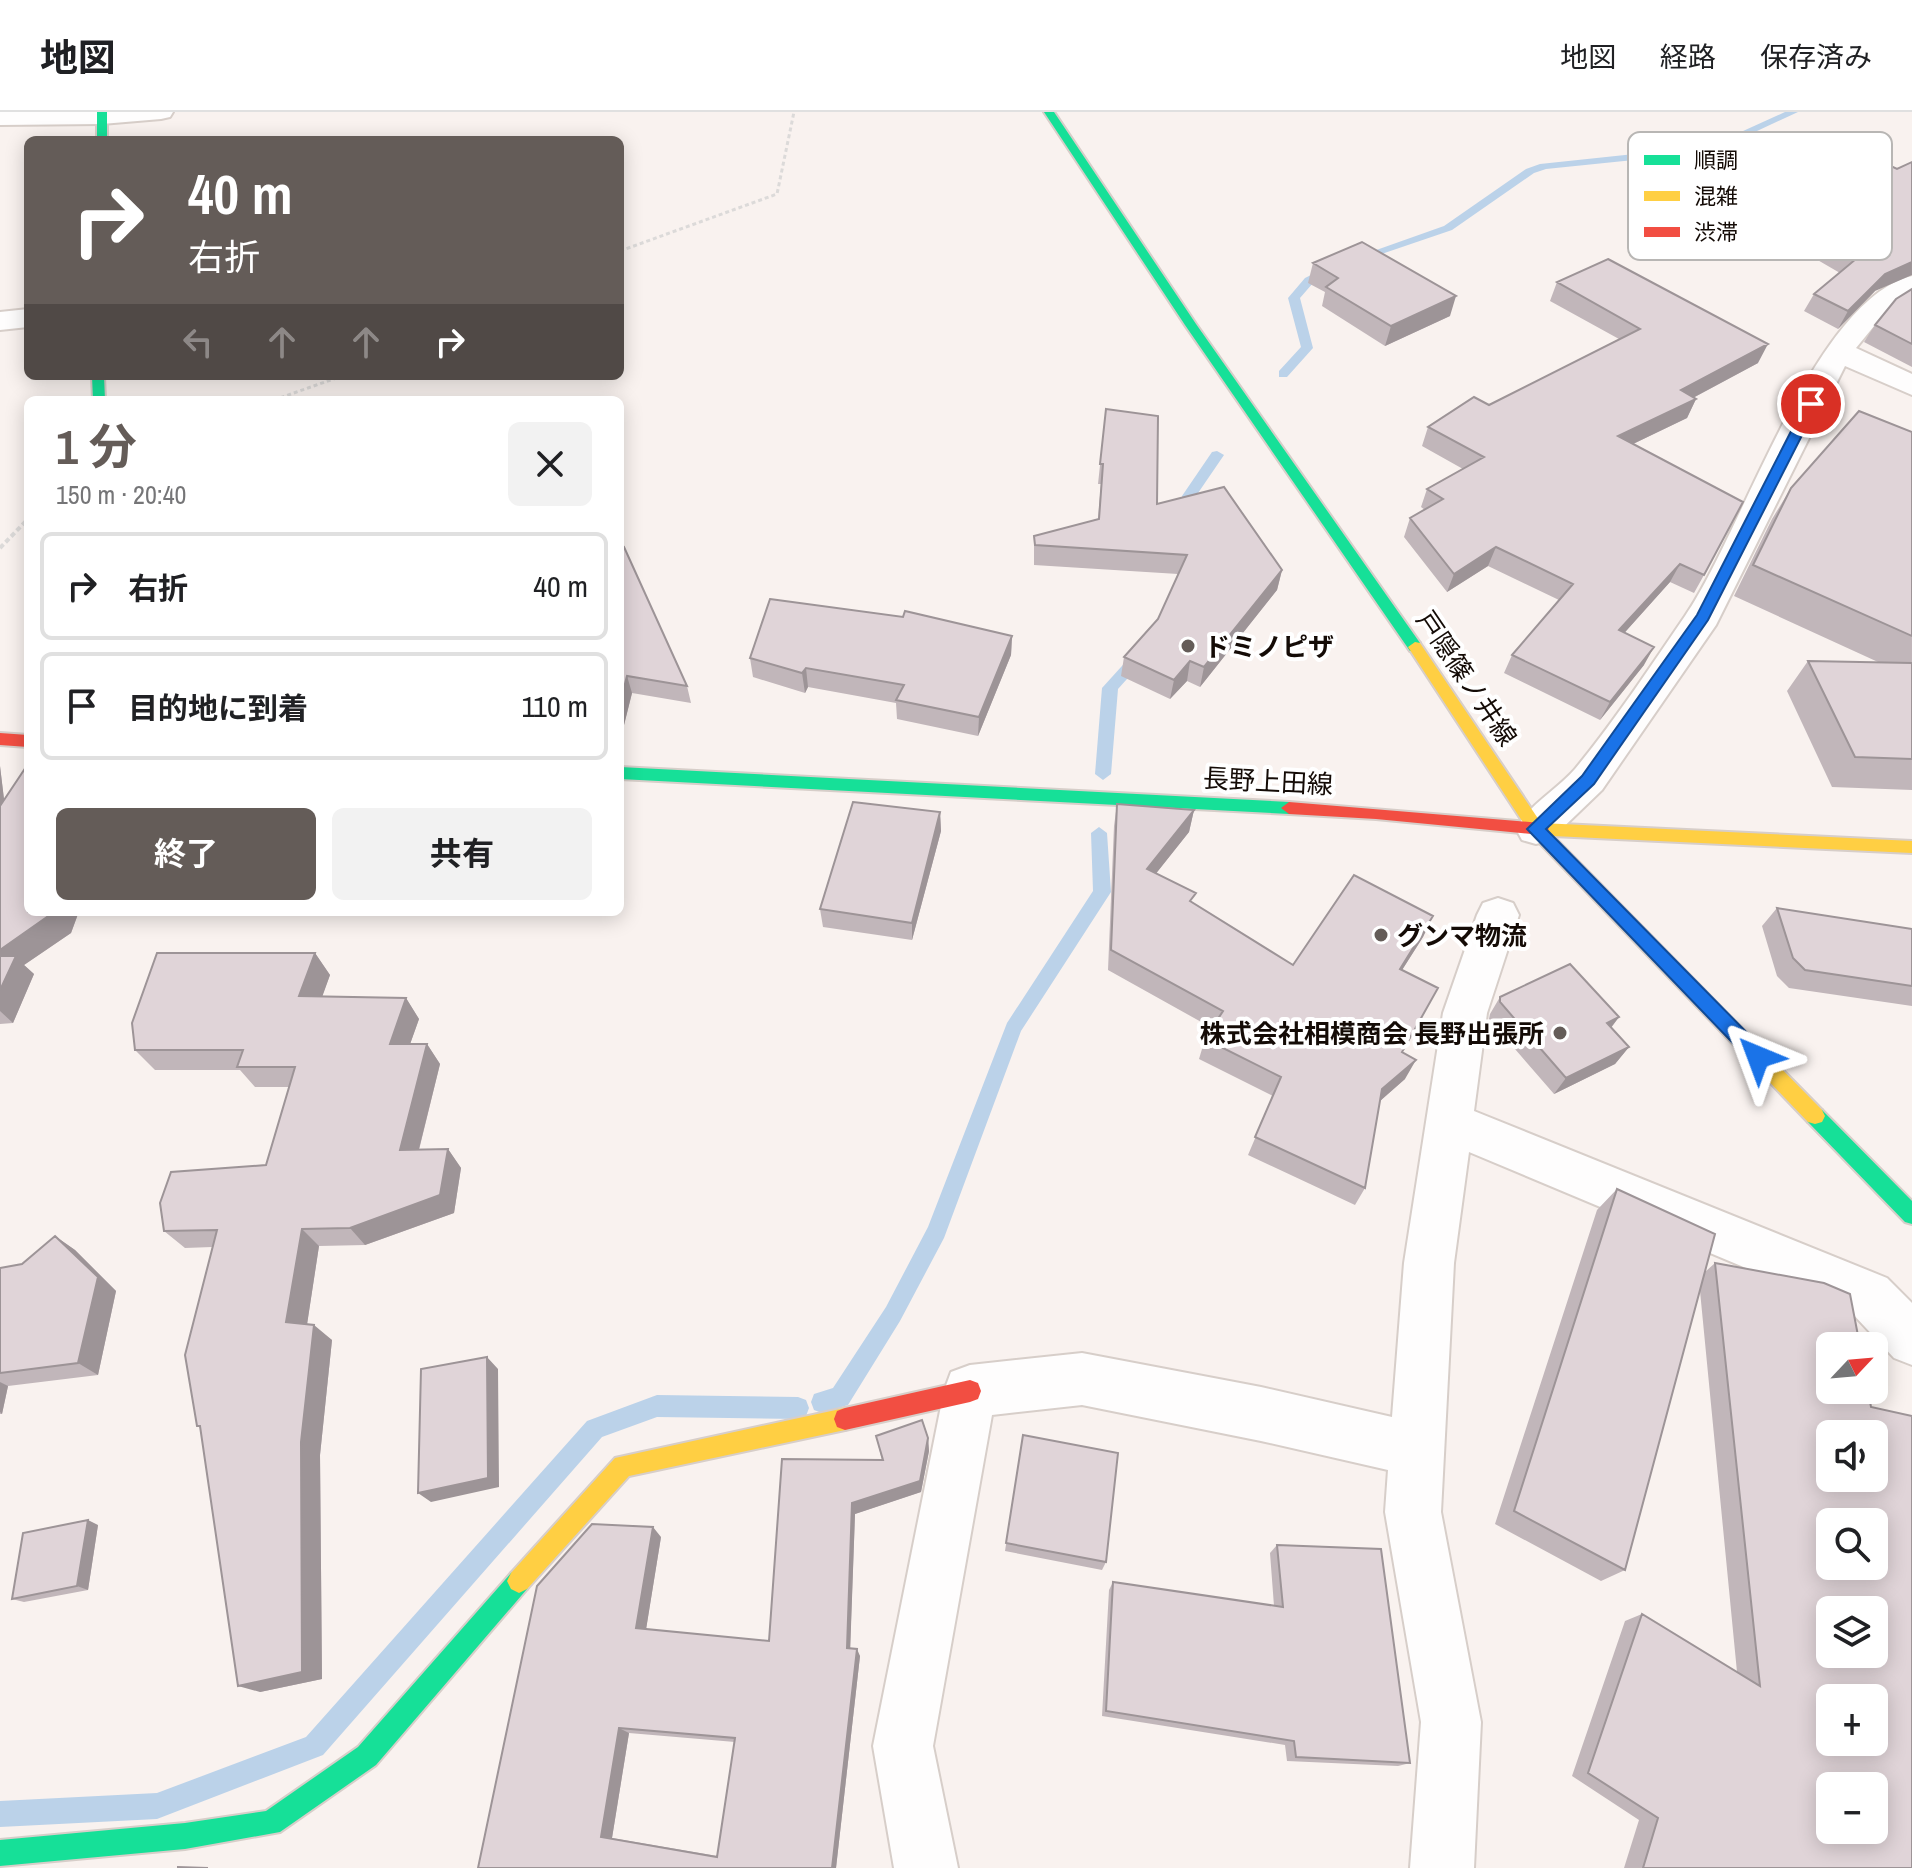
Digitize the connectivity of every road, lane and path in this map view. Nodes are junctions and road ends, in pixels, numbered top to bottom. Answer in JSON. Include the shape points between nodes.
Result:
{"nodes":[{"id":1,"x":161,"y":112,"type":"edge"},
{"id":2,"x":794,"y":112,"type":"edge"},
{"id":3,"x":1049,"y":112,"type":"edge"},
{"id":4,"x":0,"y":118,"type":"edge"},
{"id":5,"x":102,"y":123,"type":"edge"},
{"id":6,"x":624,"y":250,"type":"edge"},
{"id":7,"x":1912,"y":284,"type":"edge"},
{"id":8,"x":24,"y":318,"type":"edge"},
{"id":9,"x":0,"y":321,"type":"edge"},
{"id":10,"x":1838,"y":351,"type":"junction"},
{"id":11,"x":331,"y":380,"type":"edge"},
{"id":12,"x":1912,"y":386,"type":"edge"},
{"id":13,"x":285,"y":396,"type":"edge"},
{"id":14,"x":24,"y":523,"type":"edge"},
{"id":15,"x":0,"y":548,"type":"edge"},
{"id":16,"x":0,"y":739,"type":"edge"},
{"id":17,"x":24,"y":741,"type":"edge"},
{"id":18,"x":624,"y":773,"type":"edge"},
{"id":19,"x":1536,"y":829,"type":"junction"},
{"id":20,"x":1912,"y":847,"type":"edge"},
{"id":21,"x":1498,"y":915,"type":"dead end"},
{"id":22,"x":1449,"y":1122,"type":"junction"},
{"id":23,"x":1912,"y":1215,"type":"edge"},
{"id":24,"x":1912,"y":1340,"type":"edge"},
{"id":25,"x":970,"y":1391,"type":"junction"},
{"id":26,"x":1416,"y":1450,"type":"junction"},
{"id":27,"x":0,"y":1853,"type":"edge"},
{"id":28,"x":926,"y":1868,"type":"edge"},
{"id":29,"x":1442,"y":1868,"type":"edge"}],
"edges":[{"from":1,"to":5,"type":"street"},
{"from":2,"to":6,"type":"path","via":[[777,194]]},
{"from":3,"to":19,"type":"main road","name":"戸隠篠ノ井線"},
{"from":4,"to":5,"type":"street"},
{"from":7,"to":10,"type":"street","via":[[1874,308]]},
{"from":8,"to":9,"type":"street"},
{"from":10,"to":12,"type":"street"},
{"from":10,"to":19,"type":"street","via":[[1703,617],[1588,780]]},
{"from":11,"to":13,"type":"path"},
{"from":14,"to":15,"type":"path"},
{"from":16,"to":17,"type":"main road"},
{"from":18,"to":19,"type":"main road","name":"長野上田線","via":[[1376,813]]},
{"from":19,"to":20,"type":"main road","name":"長野上田線"},
{"from":19,"to":23,"type":"main road","name":"戸隠篠ノ井線"},
{"from":21,"to":22,"type":"street","via":[[1465,1013]]},
{"from":22,"to":24,"type":"street","via":[[1869,1295]]},
{"from":22,"to":26,"type":"street","via":[[1429,1263]]},
{"from":25,"to":26,"type":"street","via":[[1082,1379]]},
{"from":25,"to":27,"type":"main road","via":[[623,1466],[367,1756],[271,1823]]},
{"from":25,"to":28,"type":"street","via":[[903,1746]]},
{"from":26,"to":29,"type":"street","via":[[1413,1512],[1451,1722]]}]}
